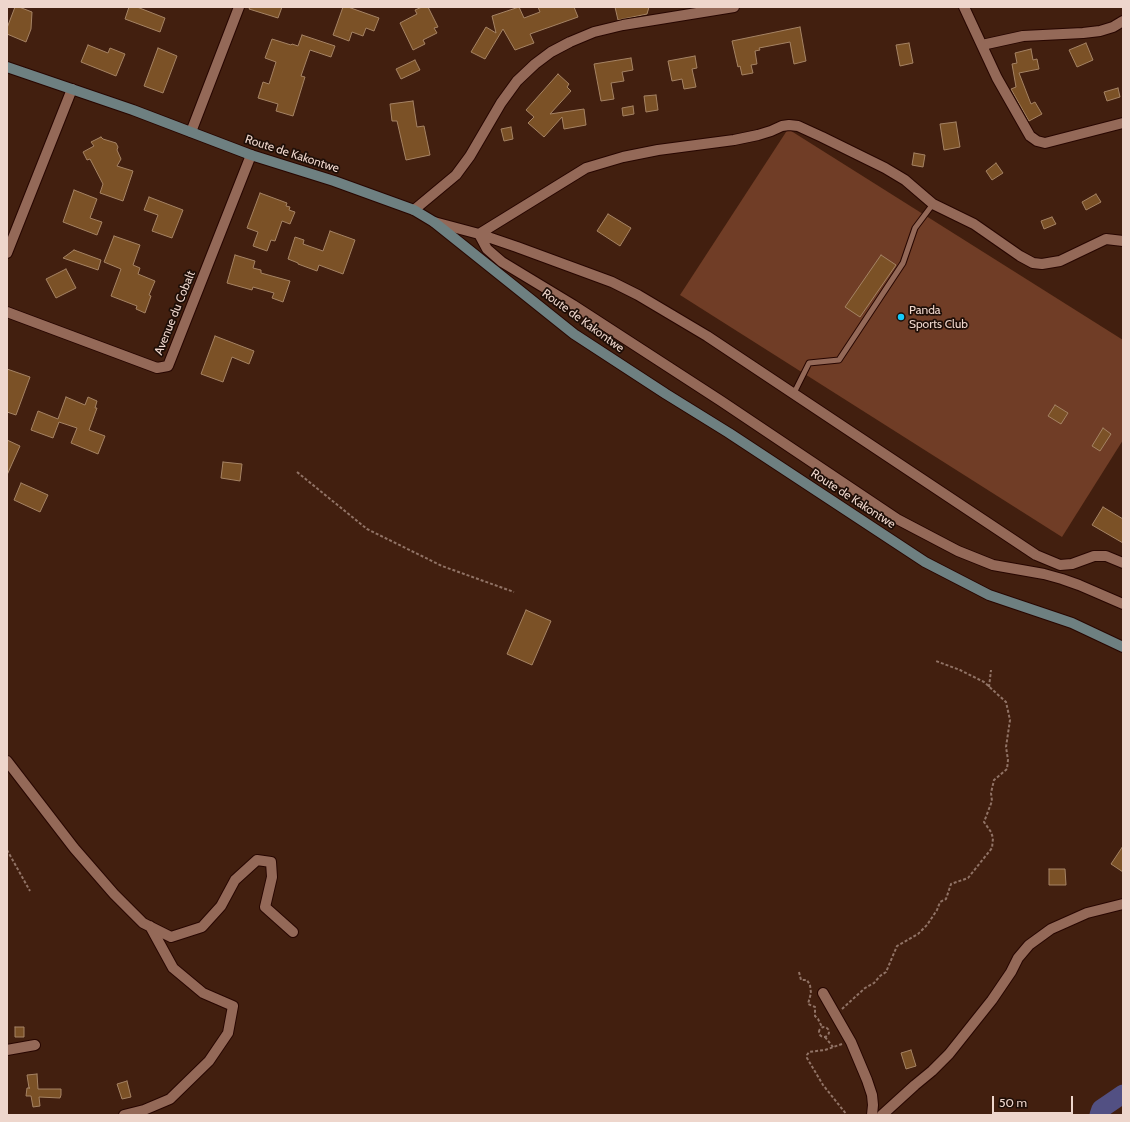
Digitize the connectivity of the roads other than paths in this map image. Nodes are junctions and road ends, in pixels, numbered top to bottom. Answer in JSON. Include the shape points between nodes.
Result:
{"nodes":[{"id":1,"x":239,"y":7,"type":"edge"},
{"id":2,"x":734,"y":7,"type":"edge"},
{"id":3,"x":964,"y":7,"type":"edge"},
{"id":4,"x":679,"y":11,"type":"edge"},
{"id":5,"x":1123,"y":21,"type":"edge"},
{"id":6,"x":982,"y":45,"type":"junction"},
{"id":7,"x":7,"y":68,"type":"edge"},
{"id":8,"x":72,"y":89,"type":"junction"},
{"id":9,"x":1123,"y":123,"type":"edge"},
{"id":10,"x":191,"y":132,"type":"junction"},
{"id":11,"x":251,"y":155,"type":"junction"},
{"id":12,"x":933,"y":204,"type":"junction"},
{"id":13,"x":414,"y":210,"type":"junction"},
{"id":14,"x":434,"y":222,"type":"junction"},
{"id":15,"x":479,"y":234,"type":"junction"},
{"id":16,"x":1123,"y":241,"type":"edge"},
{"id":17,"x":7,"y":253,"type":"edge"},
{"id":18,"x":7,"y":312,"type":"edge"},
{"id":19,"x":794,"y":393,"type":"junction"},
{"id":20,"x":1123,"y":563,"type":"edge"},
{"id":21,"x":1123,"y":604,"type":"edge"},
{"id":22,"x":1123,"y":647,"type":"edge"},
{"id":23,"x":7,"y":761,"type":"edge"},
{"id":24,"x":1123,"y":904,"type":"edge"},
{"id":25,"x":150,"y":926,"type":"junction"},
{"id":26,"x":293,"y":932,"type":"dead end"},
{"id":27,"x":823,"y":993,"type":"dead end"},
{"id":28,"x":34,"y":1045,"type":"dead end"},
{"id":29,"x":7,"y":1050,"type":"edge"},
{"id":30,"x":124,"y":1115,"type":"edge"},
{"id":31,"x":872,"y":1115,"type":"edge"},
{"id":32,"x":882,"y":1115,"type":"edge"}],
"edges":[{"from":1,"to":10,"type":"street"},
{"from":2,"to":4,"type":"street"},
{"from":3,"to":6,"type":"street"},
{"from":4,"to":13,"type":"street","via":[[594,32],[551,52],[535,64],[517,81],[500,104],[456,175]]},
{"from":5,"to":6,"type":"street","via":[[1100,31],[1023,36]]},
{"from":6,"to":9,"type":"street","via":[[1021,121],[1030,136],[1037,141],[1046,143]]},
{"from":7,"to":8,"type":"street","name":"Route de Kakontwe"},
{"from":8,"to":10,"type":"street","name":"Route de Kakontwe"},
{"from":8,"to":17,"type":"street"},
{"from":10,"to":11,"type":"street","name":"Route de Kakontwe"},
{"from":11,"to":13,"type":"street","name":"Route de Kakontwe"},
{"from":11,"to":18,"type":"street","name":"Avenue du Cobalt","via":[[168,366],[157,368]]},
{"from":12,"to":15,"type":"street","via":[[885,168],[798,126],[789,125],[742,139],[658,150],[586,168]]},
{"from":12,"to":16,"type":"street","via":[[974,224],[1033,263],[1060,261],[1106,239]]},
{"from":12,"to":19,"type":"lane","via":[[915,228],[903,263],[839,360],[809,363]]},
{"from":13,"to":14,"type":"street","name":"Route de Kakontwe"},
{"from":14,"to":15,"type":"street"},
{"from":14,"to":22,"type":"street","name":"Route de Kakontwe","via":[[574,334],[925,562],[989,595],[1072,623]]},
{"from":15,"to":19,"type":"street","via":[[612,282],[638,295]]},
{"from":15,"to":21,"type":"street","via":[[487,249],[502,262],[728,405],[897,519],[958,551],[993,565],[1044,574],[1079,584]]},
{"from":19,"to":20,"type":"street","via":[[1036,555],[1060,565],[1072,564],[1094,556],[1106,556]]},
{"from":23,"to":25,"type":"street","via":[[74,848],[114,894],[143,923]]},
{"from":24,"to":32,"type":"street","via":[[1087,913],[1051,929],[1029,944],[992,1000],[949,1054]]},
{"from":25,"to":26,"type":"street","via":[[171,937],[202,927],[221,906],[235,880],[257,860],[271,862],[272,877],[265,906]]},
{"from":25,"to":30,"type":"street","via":[[173,968],[203,993],[233,1006],[228,1033],[209,1061],[170,1099]]},
{"from":27,"to":31,"type":"street","via":[[850,1042],[872,1095]]},
{"from":28,"to":29,"type":"street"}]}
